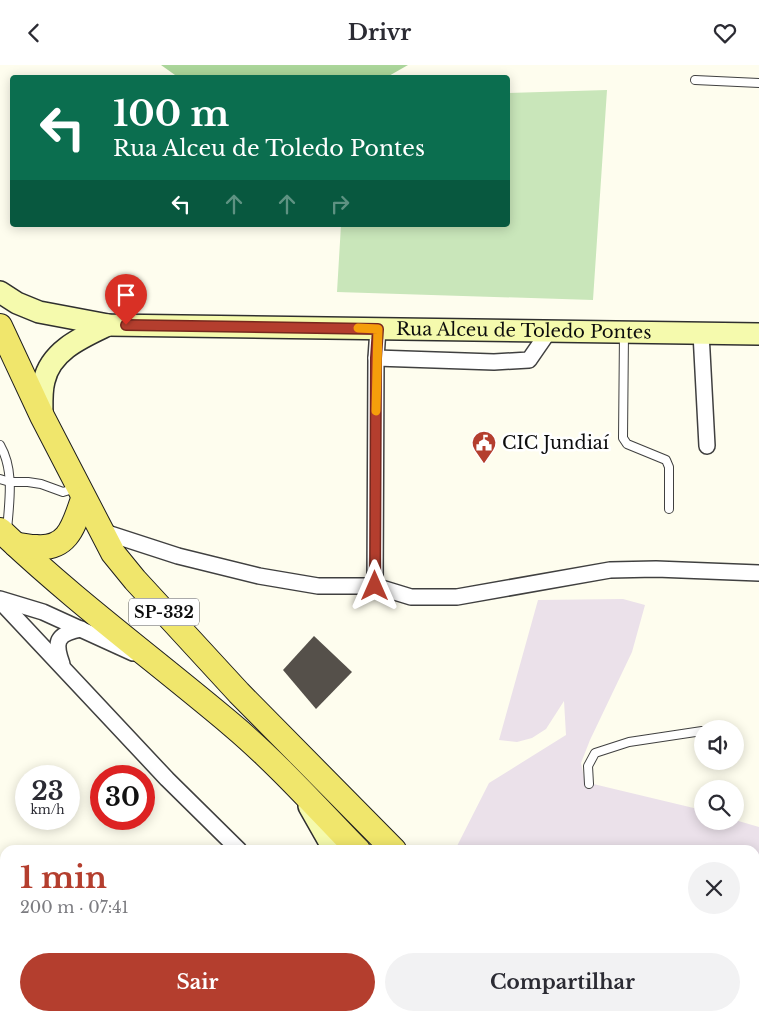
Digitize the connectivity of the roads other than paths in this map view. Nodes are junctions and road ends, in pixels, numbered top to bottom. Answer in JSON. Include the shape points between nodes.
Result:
{"nodes":[{"id":1,"x":696,"y":80,"type":"dead end"},
{"id":2,"x":759,"y":83,"type":"edge"},
{"id":3,"x":0,"y":292,"type":"edge"},
{"id":4,"x":108,"y":325,"type":"junction"},
{"id":5,"x":0,"y":326,"type":"edge"},
{"id":6,"x":378,"y":329,"type":"junction"},
{"id":7,"x":550,"y":331,"type":"junction"},
{"id":8,"x":624,"y":332,"type":"junction"},
{"id":9,"x":701,"y":333,"type":"junction"},
{"id":10,"x":759,"y":334,"type":"edge"},
{"id":11,"x":376,"y":358,"type":"junction"},
{"id":12,"x":42,"y":417,"type":"junction"},
{"id":13,"x":0,"y":445,"type":"edge"},
{"id":14,"x":707,"y":446,"type":"dead end"},
{"id":15,"x":0,"y":479,"type":"edge"},
{"id":16,"x":10,"y":483,"type":"junction"},
{"id":17,"x":81,"y":494,"type":"junction"},
{"id":18,"x":669,"y":509,"type":"dead end"},
{"id":19,"x":101,"y":531,"type":"junction"},
{"id":20,"x":8,"y":537,"type":"edge"},
{"id":21,"x":759,"y":573,"type":"edge"},
{"id":22,"x":375,"y":586,"type":"junction"},
{"id":23,"x":0,"y":600,"type":"edge"},
{"id":24,"x":81,"y":629,"type":"junction"},
{"id":25,"x":157,"y":664,"type":"junction"},
{"id":26,"x":63,"y":668,"type":"junction"},
{"id":27,"x":694,"y":732,"type":"edge"},
{"id":28,"x":589,"y":784,"type":"dead end"},
{"id":29,"x":299,"y":789,"type":"junction"},
{"id":30,"x":234,"y":845,"type":"edge"},
{"id":31,"x":331,"y":845,"type":"edge"},
{"id":32,"x":353,"y":845,"type":"edge"},
{"id":33,"x":389,"y":845,"type":"edge"}],
"edges":[{"from":1,"to":2,"type":"lane"},
{"from":3,"to":4,"type":"main road","name":"Rua Alceu de Toledo Pontes","via":[[38,312]]},
{"from":4,"to":6,"type":"main road","name":"Rua Alceu de Toledo Pontes"},
{"from":4,"to":12,"type":"main road","name":"Rua Alceu de Toledo Pontes","via":[[64,349],[52,363],[44,379]]},
{"from":5,"to":12,"type":"main road","number":"SP-332"},
{"from":6,"to":7,"type":"main road","name":"Rua Alceu de Toledo Pontes"},
{"from":6,"to":11,"type":"street"},
{"from":7,"to":8,"type":"main road","name":"Rua Alceu de Toledo Pontes"},
{"from":7,"to":11,"type":"street","via":[[529,360]]},
{"from":8,"to":9,"type":"main road","name":"Rua Alceu de Toledo Pontes"},
{"from":8,"to":18,"type":"lane","via":[[623,438],[627,444],[666,460],[669,467]]},
{"from":9,"to":10,"type":"main road","name":"Rua Alceu de Toledo Pontes"},
{"from":9,"to":14,"type":"street"},
{"from":11,"to":22,"type":"street"},
{"from":12,"to":17,"type":"main road","number":"SP-332"},
{"from":13,"to":16,"type":"lane","via":[[6,456]]},
{"from":15,"to":16,"type":"lane"},
{"from":16,"to":17,"type":"lane","via":[[41,484]]},
{"from":16,"to":20,"type":"lane"},
{"from":17,"to":19,"type":"main road","number":"SP-332"},
{"from":17,"to":20,"type":"main road","via":[[70,533],[64,540],[45,547]]},
{"from":19,"to":22,"type":"street","via":[[178,556],[259,575],[318,586]]},
{"from":19,"to":33,"type":"main road","number":"SP-332","via":[[113,553],[135,580],[239,693]]},
{"from":20,"to":25,"type":"main road","number":"SP-332"},
{"from":21,"to":22,"type":"street","via":[[610,570],[456,597],[411,597]]},
{"from":23,"to":24,"type":"street","via":[[43,612]]},
{"from":23,"to":26,"type":"street"},
{"from":24,"to":25,"type":"street"},
{"from":24,"to":26,"type":"street","via":[[69,631],[59,639],[56,649]]},
{"from":25,"to":29,"type":"main road","number":"SP-332","via":[[233,726]]},
{"from":26,"to":30,"type":"street"},
{"from":27,"to":28,"type":"lane","via":[[629,742],[595,753],[588,766]]},
{"from":29,"to":31,"type":"main road"},
{"from":29,"to":32,"type":"main road","number":"SP-332"}]}
